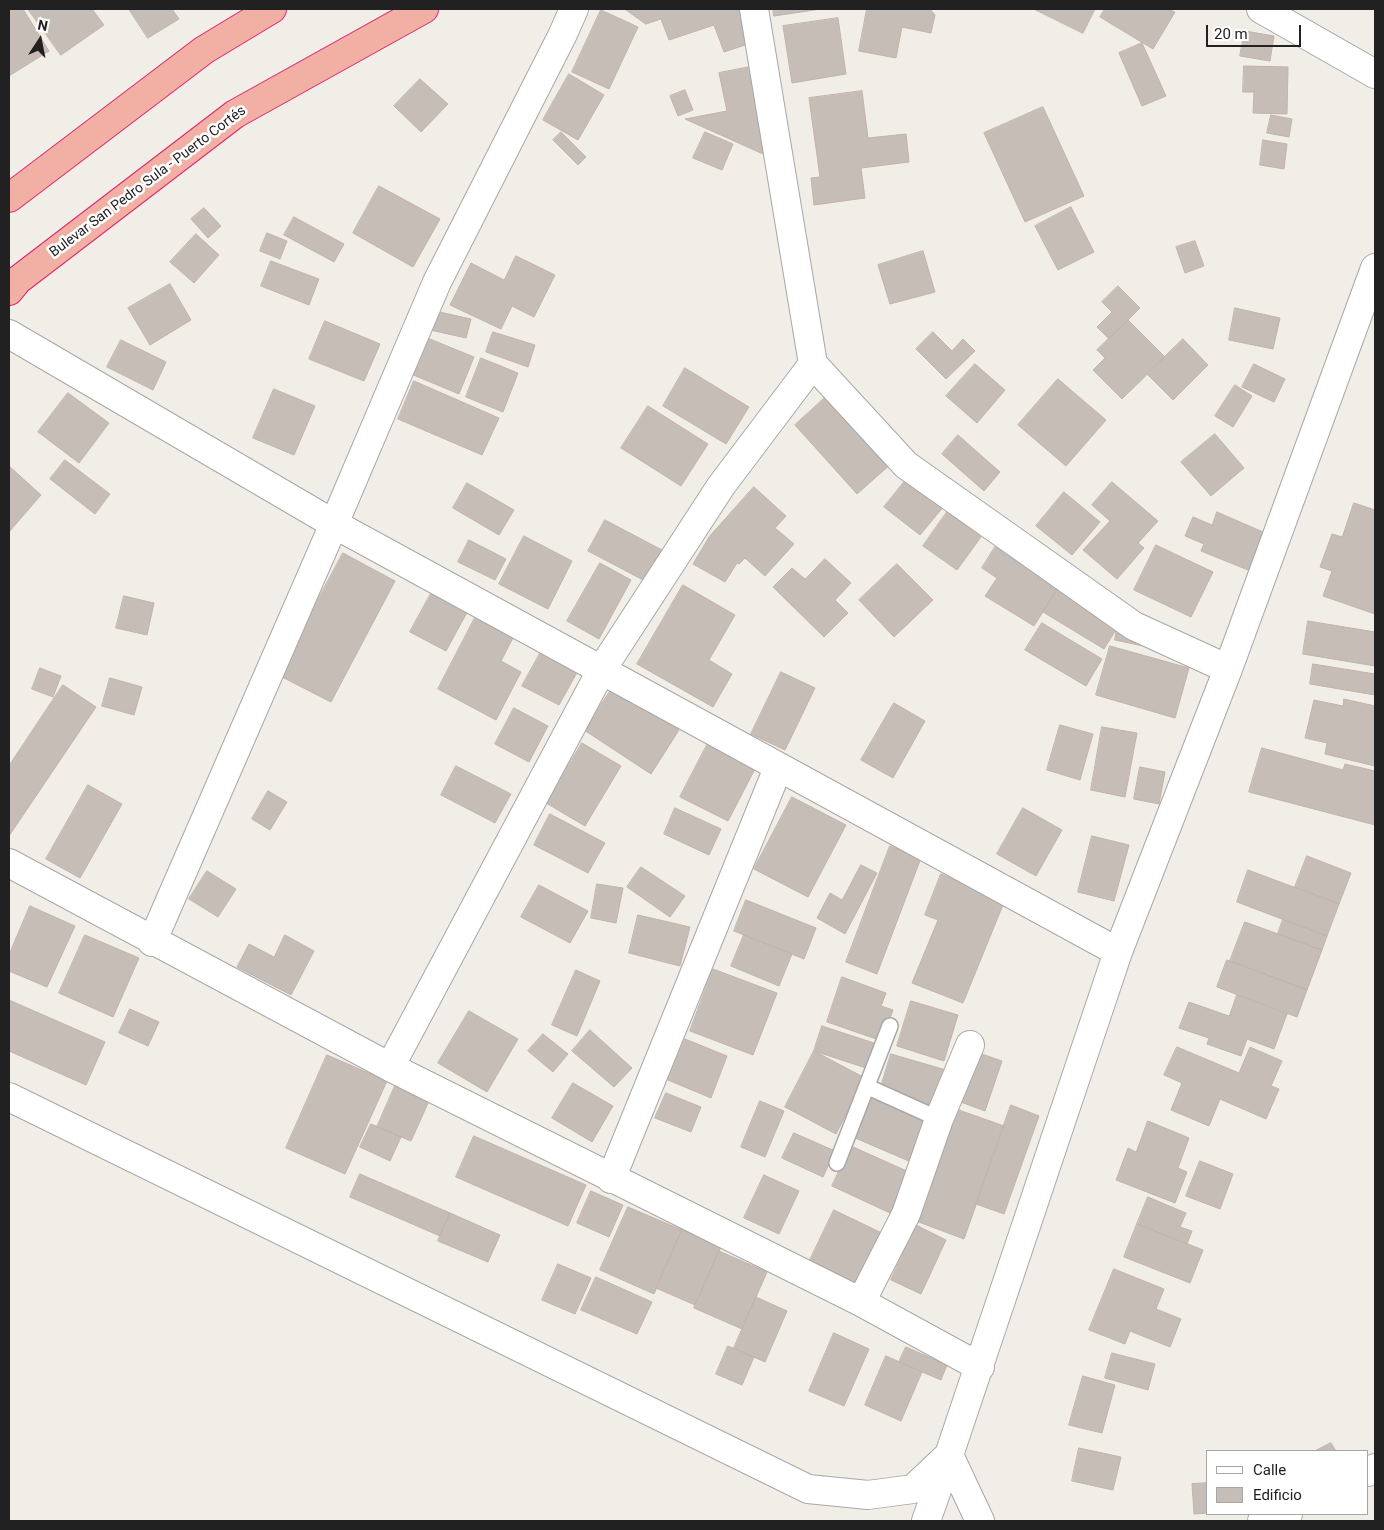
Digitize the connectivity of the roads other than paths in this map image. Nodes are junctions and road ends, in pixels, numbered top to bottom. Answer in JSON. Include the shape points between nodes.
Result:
{"nodes":[{"id":1,"x":272,"y":9,"type":"edge"},
{"id":2,"x":424,"y":9,"type":"edge"},
{"id":3,"x":574,"y":9,"type":"edge"},
{"id":4,"x":754,"y":9,"type":"edge"},
{"id":5,"x":1261,"y":9,"type":"edge"},
{"id":6,"x":1375,"y":74,"type":"edge"},
{"id":7,"x":9,"y":198,"type":"edge"},
{"id":8,"x":1375,"y":268,"type":"edge"},
{"id":9,"x":9,"y":291,"type":"edge"},
{"id":10,"x":9,"y":334,"type":"edge"},
{"id":11,"x":813,"y":364,"type":"junction"},
{"id":12,"x":334,"y":524,"type":"junction"},
{"id":13,"x":602,"y":669,"type":"junction"},
{"id":14,"x":1228,"y":669,"type":"junction"},
{"id":15,"x":778,"y":768,"type":"junction"},
{"id":16,"x":9,"y":863,"type":"edge"},
{"id":17,"x":152,"y":942,"type":"junction"},
{"id":18,"x":1118,"y":952,"type":"junction"},
{"id":19,"x":890,"y":1026,"type":"dead end"},
{"id":20,"x":970,"y":1045,"type":"dead end"},
{"id":21,"x":390,"y":1067,"type":"junction"},
{"id":22,"x":868,"y":1087,"type":"junction"},
{"id":23,"x":9,"y":1097,"type":"edge"},
{"id":24,"x":939,"y":1119,"type":"junction"},
{"id":25,"x":837,"y":1163,"type":"dead end"},
{"id":26,"x":611,"y":1179,"type":"junction"},
{"id":27,"x":861,"y":1302,"type":"junction"},
{"id":28,"x":980,"y":1367,"type":"junction"},
{"id":29,"x":949,"y":1455,"type":"junction"},
{"id":30,"x":1286,"y":1515,"type":"edge"},
{"id":31,"x":926,"y":1521,"type":"edge"},
{"id":32,"x":980,"y":1521,"type":"edge"},
{"id":33,"x":1262,"y":1521,"type":"edge"}],
"edges":[{"from":1,"to":7,"type":"highway","via":[[204,50]]},
{"from":2,"to":9,"type":"highway","name":"Bulevar San Pedro Sula - Puerto Cortés","via":[[235,114],[26,274]]},
{"from":3,"to":12,"type":"street","via":[[437,282]]},
{"from":4,"to":11,"type":"street"},
{"from":5,"to":6,"type":"street"},
{"from":8,"to":14,"type":"street"},
{"from":10,"to":12,"type":"street"},
{"from":11,"to":13,"type":"street","via":[[721,486]]},
{"from":11,"to":14,"type":"street","via":[[906,464],[1134,626]]},
{"from":12,"to":13,"type":"street"},
{"from":12,"to":17,"type":"street"},
{"from":13,"to":15,"type":"street"},
{"from":13,"to":21,"type":"street"},
{"from":14,"to":18,"type":"street"},
{"from":15,"to":18,"type":"street"},
{"from":15,"to":26,"type":"street"},
{"from":16,"to":17,"type":"street"},
{"from":17,"to":21,"type":"street"},
{"from":18,"to":28,"type":"street"},
{"from":19,"to":22,"type":"lane"},
{"from":20,"to":24,"type":"street"},
{"from":21,"to":26,"type":"street"},
{"from":22,"to":24,"type":"lane"},
{"from":22,"to":25,"type":"lane"},
{"from":23,"to":29,"type":"street","via":[[808,1489],[868,1495],[913,1489]]},
{"from":24,"to":27,"type":"street","via":[[906,1214]]},
{"from":26,"to":27,"type":"street"},
{"from":27,"to":28,"type":"street"},
{"from":28,"to":29,"type":"street"},
{"from":29,"to":31,"type":"street"},
{"from":29,"to":32,"type":"street"},
{"from":30,"to":33,"type":"street"}]}
